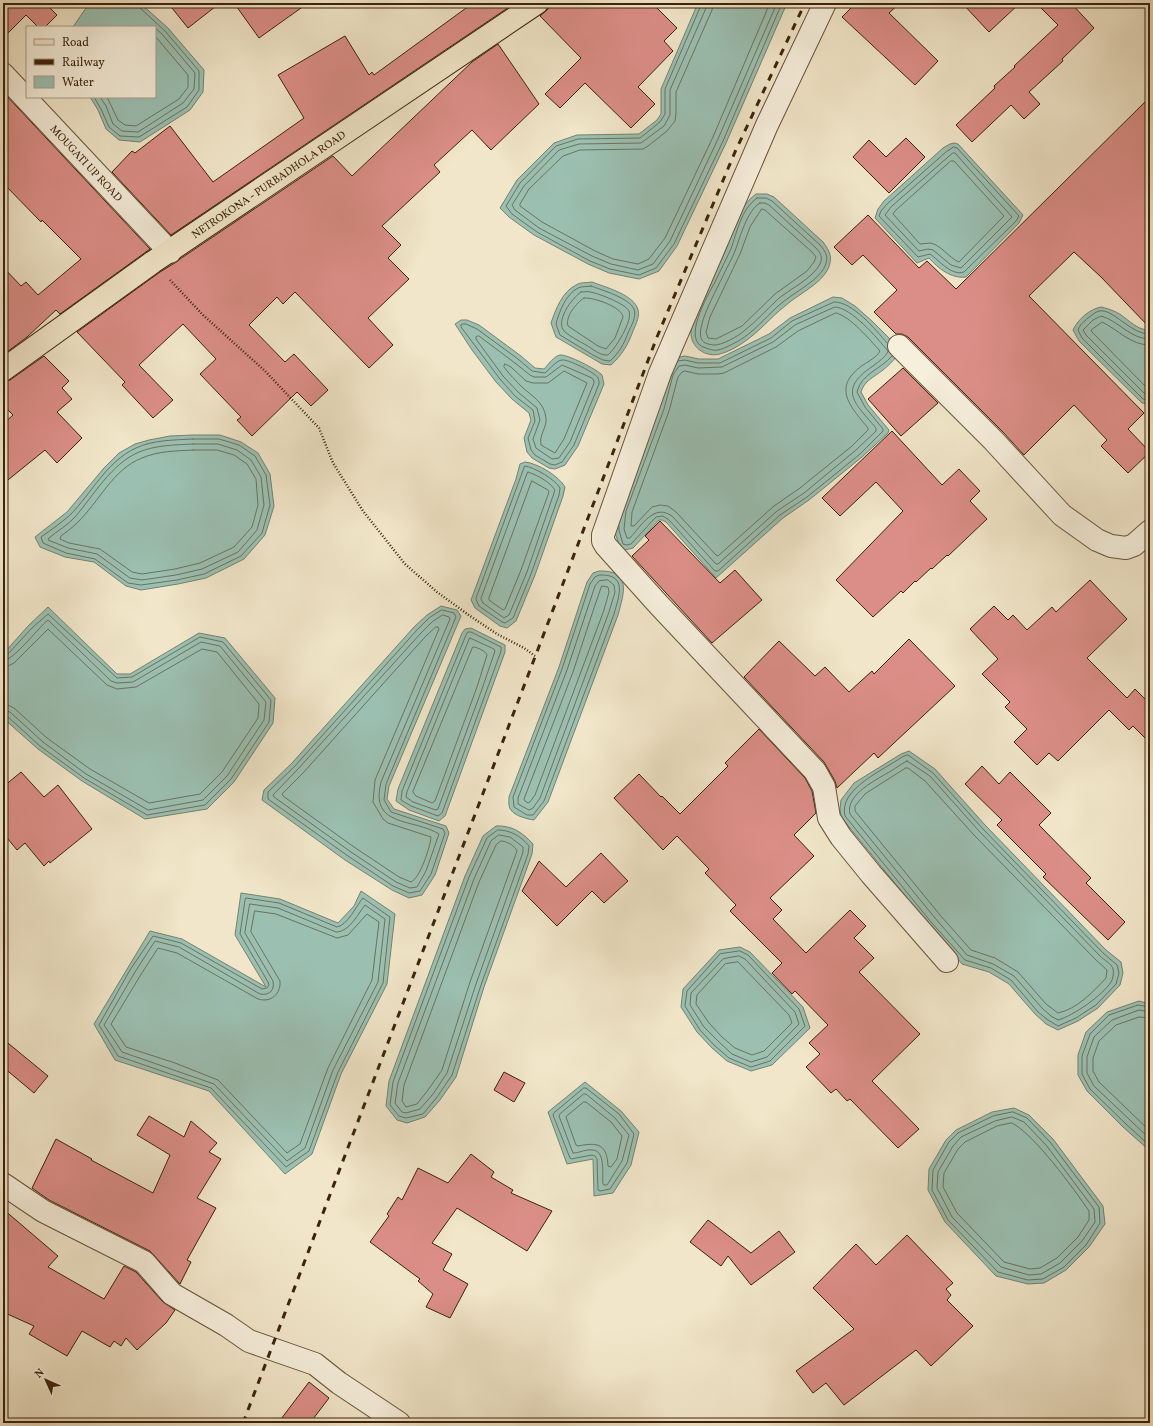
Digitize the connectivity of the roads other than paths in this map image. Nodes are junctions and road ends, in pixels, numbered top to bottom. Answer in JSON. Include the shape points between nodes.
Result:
{"nodes":[{"id":1,"x":537,"y":3,"type":"edge"},
{"id":2,"x":825,"y":3,"type":"edge"},
{"id":3,"x":3,"y":74,"type":"edge"},
{"id":4,"x":161,"y":257,"type":"junction"},
{"id":5,"x":899,"y":346,"type":"dead end"},
{"id":6,"x":3,"y":370,"type":"edge"},
{"id":7,"x":1150,"y":531,"type":"edge"},
{"id":8,"x":947,"y":961,"type":"dead end"},
{"id":9,"x":3,"y":1184,"type":"edge"},
{"id":10,"x":399,"y":1423,"type":"edge"}],
"edges":[{"from":1,"to":4,"type":"main road","name":"NETROKONA - PURBADHOLA ROAD"},
{"from":2,"to":8,"type":"street","via":[[767,125],[660,373],[603,535],[606,546],[658,604],[815,771],[824,787],[829,818],[841,837]]},
{"from":3,"to":4,"type":"street","name":"MOUGATI UP ROAD"},
{"from":4,"to":6,"type":"main road","name":"NETROKONA - PURBADHOLA ROAD"},
{"from":5,"to":7,"type":"street","via":[[993,440],[1062,515],[1097,540],[1111,546],[1126,548],[1134,545]]},
{"from":9,"to":10,"type":"street","via":[[42,1211],[144,1262],[172,1294],[249,1341],[314,1364]]}]}
